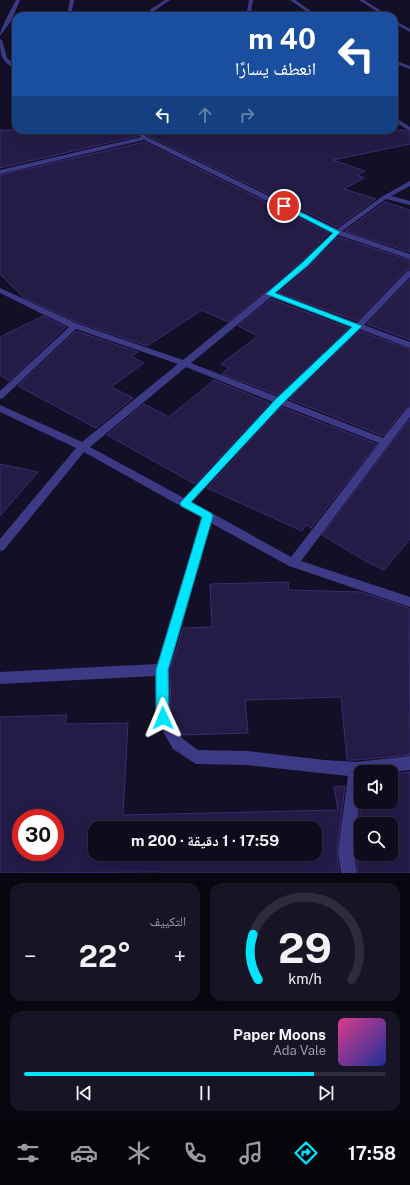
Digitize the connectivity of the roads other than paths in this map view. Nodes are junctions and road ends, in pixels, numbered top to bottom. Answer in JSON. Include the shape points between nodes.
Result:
{"nodes":[{"id":1,"x":18,"y":0,"type":"edge"},
{"id":2,"x":72,"y":0,"type":"edge"},
{"id":3,"x":168,"y":0,"type":"edge"},
{"id":4,"x":245,"y":0,"type":"edge"},
{"id":5,"x":292,"y":0,"type":"edge"},
{"id":6,"x":361,"y":0,"type":"edge"},
{"id":7,"x":251,"y":1,"type":"edge"},
{"id":8,"x":13,"y":12,"type":"edge"},
{"id":9,"x":70,"y":12,"type":"edge"},
{"id":10,"x":151,"y":12,"type":"edge"},
{"id":11,"x":249,"y":12,"type":"edge"},
{"id":12,"x":310,"y":12,"type":"edge"},
{"id":13,"x":380,"y":12,"type":"edge"},
{"id":14,"x":12,"y":15,"type":"edge"},
{"id":15,"x":398,"y":24,"type":"edge"},
{"id":16,"x":410,"y":31,"type":"edge"},
{"id":17,"x":0,"y":35,"type":"edge"},
{"id":18,"x":0,"y":40,"type":"edge"},
{"id":19,"x":398,"y":63,"type":"edge"},
{"id":20,"x":12,"y":64,"type":"edge"},
{"id":21,"x":410,"y":68,"type":"edge"},
{"id":22,"x":398,"y":122,"type":"edge"},
{"id":23,"x":410,"y":129,"type":"edge"},
{"id":24,"x":141,"y":134,"type":"edge"},
{"id":25,"x":145,"y":138,"type":"junction"},
{"id":26,"x":0,"y":172,"type":"edge"},
{"id":27,"x":410,"y":183,"type":"edge"},
{"id":28,"x":385,"y":197,"type":"junction"},
{"id":29,"x":410,"y":203,"type":"edge"},
{"id":30,"x":337,"y":232,"type":"junction"},
{"id":31,"x":410,"y":257,"type":"edge"},
{"id":32,"x":410,"y":273,"type":"edge"},
{"id":33,"x":0,"y":290,"type":"edge"},
{"id":34,"x":270,"y":294,"type":"junction"},
{"id":35,"x":75,"y":326,"type":"junction"},
{"id":36,"x":358,"y":326,"type":"junction"},
{"id":37,"x":410,"y":345,"type":"edge"},
{"id":38,"x":183,"y":363,"type":"junction"},
{"id":39,"x":0,"y":396,"type":"edge"},
{"id":40,"x":280,"y":401,"type":"junction"},
{"id":41,"x":0,"y":408,"type":"edge"},
{"id":42,"x":410,"y":410,"type":"edge"},
{"id":43,"x":385,"y":442,"type":"junction"},
{"id":44,"x":83,"y":447,"type":"junction"},
{"id":45,"x":185,"y":503,"type":"junction"},
{"id":46,"x":208,"y":516,"type":"junction"},
{"id":47,"x":0,"y":547,"type":"edge"},
{"id":48,"x":293,"y":563,"type":"junction"},
{"id":49,"x":410,"y":602,"type":"edge"},
{"id":50,"x":162,"y":670,"type":"junction"},
{"id":51,"x":0,"y":678,"type":"edge"},
{"id":52,"x":410,"y":763,"type":"edge"},
{"id":53,"x":392,"y":765,"type":"edge"},
{"id":54,"x":354,"y":769,"type":"edge"},
{"id":55,"x":354,"y":786,"type":"edge"},
{"id":56,"x":349,"y":873,"type":"edge"}],
"edges":[{"from":1,"to":8,"type":"street"},
{"from":2,"to":9,"type":"street"},
{"from":3,"to":10,"type":"street"},
{"from":4,"to":7,"type":"street"},
{"from":5,"to":12,"type":"street"},
{"from":6,"to":13,"type":"street"},
{"from":7,"to":11,"type":"street"},
{"from":14,"to":17,"type":"street"},
{"from":15,"to":16,"type":"street"},
{"from":18,"to":20,"type":"street","via":[[6,59]]},
{"from":19,"to":21,"type":"street"},
{"from":22,"to":23,"type":"street"},
{"from":24,"to":25,"type":"street"},
{"from":25,"to":26,"type":"street"},
{"from":25,"to":30,"type":"street"},
{"from":27,"to":28,"type":"street"},
{"from":28,"to":29,"type":"street"},
{"from":28,"to":30,"type":"street"},
{"from":30,"to":31,"type":"street"},
{"from":30,"to":34,"type":"street","via":[[306,264]]},
{"from":32,"to":36,"type":"street"},
{"from":33,"to":35,"type":"street"},
{"from":34,"to":36,"type":"street"},
{"from":34,"to":38,"type":"street"},
{"from":35,"to":38,"type":"street"},
{"from":35,"to":39,"type":"street"},
{"from":36,"to":37,"type":"street"},
{"from":36,"to":40,"type":"street"},
{"from":38,"to":40,"type":"street"},
{"from":38,"to":44,"type":"street"},
{"from":40,"to":43,"type":"street"},
{"from":40,"to":45,"type":"street"},
{"from":41,"to":44,"type":"street"},
{"from":42,"to":43,"type":"street"},
{"from":43,"to":48,"type":"street"},
{"from":44,"to":45,"type":"street"},
{"from":44,"to":47,"type":"street"},
{"from":45,"to":46,"type":"street"},
{"from":46,"to":48,"type":"street"},
{"from":46,"to":50,"type":"street"},
{"from":48,"to":49,"type":"street"},
{"from":50,"to":51,"type":"street"},
{"from":50,"to":54,"type":"street","via":[[163,718],[178,744],[196,757],[247,758]]},
{"from":52,"to":53,"type":"street"},
{"from":55,"to":56,"type":"street","via":[[346,852]]}]}
